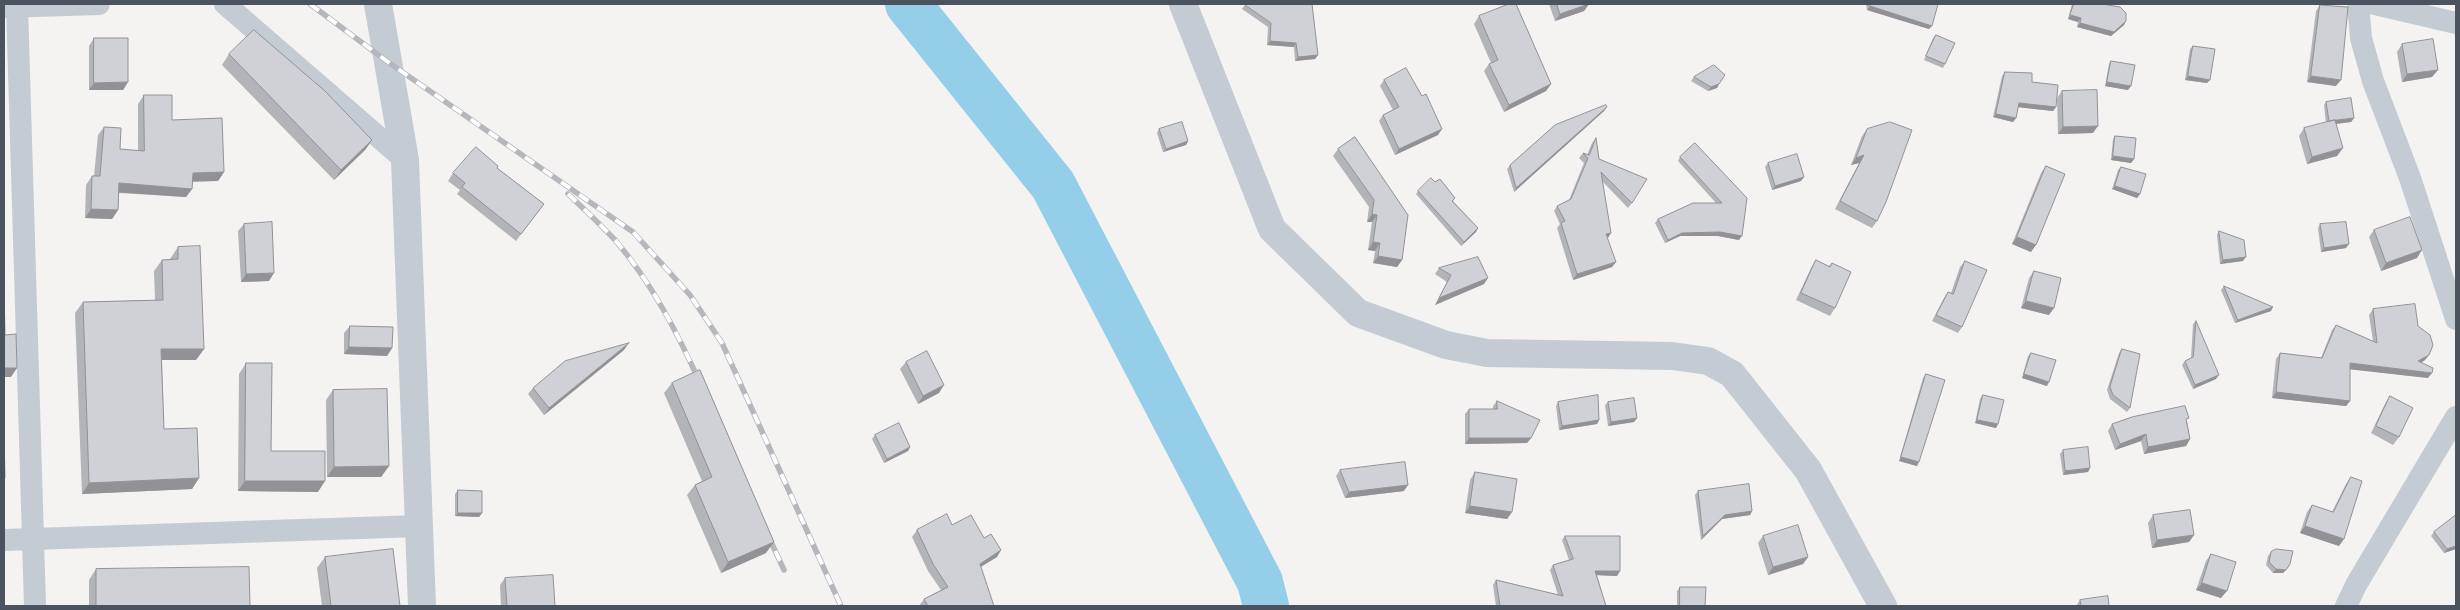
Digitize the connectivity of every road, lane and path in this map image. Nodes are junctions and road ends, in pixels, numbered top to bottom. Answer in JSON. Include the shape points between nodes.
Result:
{"nodes":[{"id":1,"x":99,"y":4,"type":"edge"},
{"id":2,"x":224,"y":4,"type":"edge"},
{"id":3,"x":378,"y":4,"type":"edge"},
{"id":4,"x":1183,"y":4,"type":"edge"},
{"id":5,"x":2358,"y":4,"type":"edge"},
{"id":6,"x":2375,"y":4,"type":"edge"},
{"id":7,"x":10,"y":7,"type":"edge"},
{"id":8,"x":2456,"y":23,"type":"edge"},
{"id":9,"x":405,"y":160,"type":"junction"},
{"id":10,"x":2456,"y":319,"type":"edge"},
{"id":11,"x":2456,"y":418,"type":"edge"},
{"id":12,"x":419,"y":526,"type":"junction"},
{"id":13,"x":33,"y":538,"type":"junction"},
{"id":14,"x":4,"y":540,"type":"edge"},
{"id":15,"x":35,"y":606,"type":"edge"},
{"id":16,"x":422,"y":606,"type":"edge"},
{"id":17,"x":1883,"y":606,"type":"edge"},
{"id":18,"x":2346,"y":606,"type":"edge"}],
"edges":[{"from":1,"to":7,"type":"street"},
{"from":2,"to":9,"type":"street"},
{"from":3,"to":9,"type":"street"},
{"from":4,"to":17,"type":"street","via":[[1272,229],[1358,313],[1446,345],[1487,353],[1672,356],[1708,361],[1732,374],[1808,470]]},
{"from":5,"to":10,"type":"street","via":[[2361,38],[2373,81],[2410,178]]},
{"from":6,"to":8,"type":"street"},
{"from":7,"to":13,"type":"street"},
{"from":9,"to":12,"type":"street"},
{"from":11,"to":18,"type":"street"},
{"from":12,"to":13,"type":"street"},
{"from":12,"to":16,"type":"street"},
{"from":13,"to":14,"type":"street"},
{"from":13,"to":15,"type":"street"}]}
